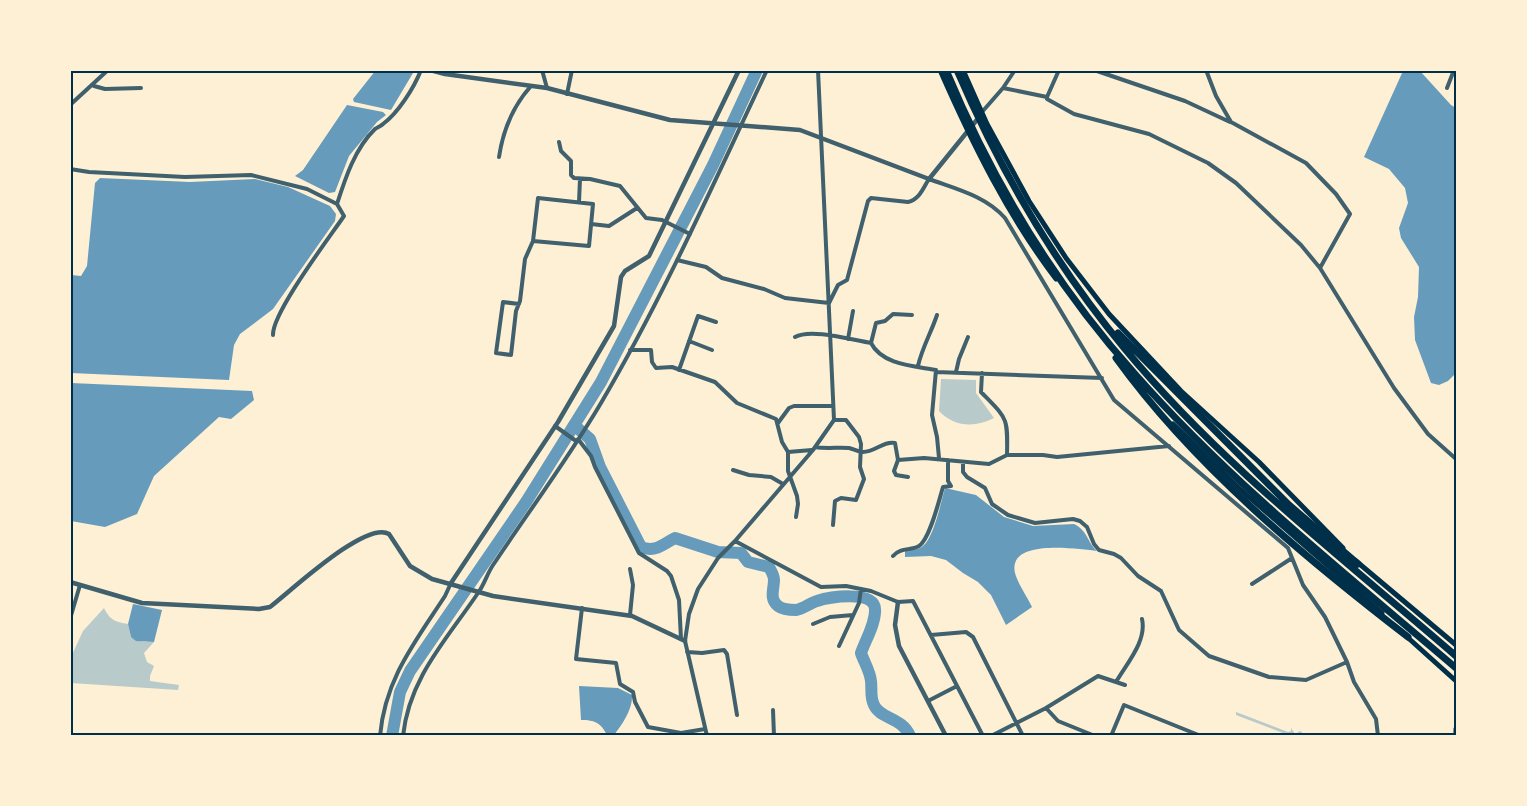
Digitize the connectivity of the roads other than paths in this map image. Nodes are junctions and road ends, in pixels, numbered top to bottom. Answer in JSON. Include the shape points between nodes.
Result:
{"nodes":[{"id":1,"x":108,"y":70,"type":"edge"},
{"id":2,"x":421,"y":70,"type":"edge"},
{"id":3,"x":430,"y":70,"type":"edge"},
{"id":4,"x":468,"y":70,"type":"edge"},
{"id":5,"x":542,"y":70,"type":"edge"},
{"id":6,"x":572,"y":70,"type":"edge"},
{"id":7,"x":739,"y":70,"type":"edge"},
{"id":8,"x":767,"y":70,"type":"edge"},
{"id":9,"x":818,"y":70,"type":"edge"},
{"id":10,"x":940,"y":70,"type":"edge"},
{"id":11,"x":946,"y":70,"type":"edge"},
{"id":12,"x":957,"y":70,"type":"edge"},
{"id":13,"x":963,"y":70,"type":"edge"},
{"id":14,"x":1015,"y":70,"type":"edge"},
{"id":15,"x":1059,"y":70,"type":"edge"},
{"id":16,"x":1094,"y":70,"type":"edge"},
{"id":17,"x":1206,"y":70,"type":"edge"},
{"id":18,"x":1454,"y":70,"type":"edge"},
{"id":19,"x":467,"y":77,"type":"junction"},
{"id":20,"x":532,"y":85,"type":"junction"},
{"id":21,"x":93,"y":86,"type":"junction"},
{"id":22,"x":141,"y":88,"type":"dead end"},
{"id":23,"x":547,"y":88,"type":"junction"},
{"id":24,"x":1003,"y":88,"type":"junction"},
{"id":25,"x":1447,"y":88,"type":"dead end"},
{"id":26,"x":567,"y":94,"type":"junction"},
{"id":27,"x":1047,"y":97,"type":"junction"},
{"id":28,"x":70,"y":105,"type":"edge"},
{"id":29,"x":982,"y":113,"type":"junction"},
{"id":30,"x":1231,"y":122,"type":"junction"},
{"id":31,"x":713,"y":124,"type":"junction"},
{"id":32,"x":742,"y":126,"type":"junction"},
{"id":33,"x":967,"y":130,"type":"junction"},
{"id":34,"x":821,"y":137,"type":"junction"},
{"id":35,"x":559,"y":142,"type":"dead end"},
{"id":36,"x":499,"y":157,"type":"dead end"},
{"id":37,"x":70,"y":169,"type":"edge"},
{"id":38,"x":580,"y":179,"type":"junction"},
{"id":39,"x":929,"y":179,"type":"junction"},
{"id":40,"x":579,"y":202,"type":"junction"},
{"id":41,"x":337,"y":204,"type":"junction"},
{"id":42,"x":637,"y":208,"type":"junction"},
{"id":43,"x":666,"y":222,"type":"junction"},
{"id":44,"x":591,"y":224,"type":"junction"},
{"id":45,"x":690,"y":234,"type":"junction"},
{"id":46,"x":533,"y":241,"type":"junction"},
{"id":47,"x":677,"y":260,"type":"junction"},
{"id":48,"x":1052,"y":267,"type":"junction"},
{"id":49,"x":1320,"y":268,"type":"junction"},
{"id":50,"x":1076,"y":285,"type":"junction"},
{"id":51,"x":829,"y":303,"type":"junction"},
{"id":52,"x":519,"y":304,"type":"junction"},
{"id":53,"x":853,"y":311,"type":"dead end"},
{"id":54,"x":912,"y":315,"type":"dead end"},
{"id":55,"x":937,"y":315,"type":"dead end"},
{"id":56,"x":716,"y":322,"type":"dead end"},
{"id":57,"x":273,"y":335,"type":"dead end"},
{"id":58,"x":830,"y":336,"type":"junction"},
{"id":59,"x":795,"y":337,"type":"dead end"},
{"id":60,"x":968,"y":337,"type":"dead end"},
{"id":61,"x":848,"y":339,"type":"junction"},
{"id":62,"x":689,"y":341,"type":"junction"},
{"id":63,"x":871,"y":343,"type":"junction"},
{"id":64,"x":630,"y":350,"type":"junction"},
{"id":65,"x":712,"y":350,"type":"dead end"},
{"id":66,"x":918,"y":366,"type":"junction"},
{"id":67,"x":679,"y":370,"type":"junction"},
{"id":68,"x":936,"y":372,"type":"junction"},
{"id":69,"x":956,"y":372,"type":"junction"},
{"id":70,"x":982,"y":373,"type":"junction"},
{"id":71,"x":1102,"y":378,"type":"junction"},
{"id":72,"x":833,"y":406,"type":"junction"},
{"id":73,"x":834,"y":420,"type":"junction"},
{"id":74,"x":778,"y":423,"type":"junction"},
{"id":75,"x":555,"y":426,"type":"junction"},
{"id":76,"x":577,"y":440,"type":"junction"},
{"id":77,"x":1169,"y":446,"type":"junction"},
{"id":78,"x":814,"y":448,"type":"junction"},
{"id":79,"x":788,"y":452,"type":"junction"},
{"id":80,"x":861,"y":452,"type":"junction"},
{"id":81,"x":1007,"y":455,"type":"junction"},
{"id":82,"x":939,"y":458,"type":"junction"},
{"id":83,"x":1456,"y":459,"type":"edge"},
{"id":84,"x":898,"y":460,"type":"junction"},
{"id":85,"x":948,"y":460,"type":"junction"},
{"id":86,"x":963,"y":462,"type":"junction"},
{"id":87,"x":734,"y":470,"type":"dead end"},
{"id":88,"x":790,"y":476,"type":"junction"},
{"id":89,"x":908,"y":477,"type":"dead end"},
{"id":90,"x":783,"y":484,"type":"junction"},
{"id":91,"x":796,"y":517,"type":"dead end"},
{"id":92,"x":833,"y":525,"type":"dead end"},
{"id":93,"x":735,"y":541,"type":"junction"},
{"id":94,"x":893,"y":556,"type":"dead end"},
{"id":95,"x":1292,"y":558,"type":"junction"},
{"id":96,"x":1358,"y":564,"type":"junction"},
{"id":97,"x":630,"y":569,"type":"dead end"},
{"id":98,"x":70,"y":582,"type":"edge"},
{"id":99,"x":453,"y":583,"type":"junction"},
{"id":100,"x":1252,"y":584,"type":"dead end"},
{"id":101,"x":80,"y":585,"type":"junction"},
{"id":102,"x":861,"y":589,"type":"junction"},
{"id":103,"x":478,"y":591,"type":"junction"},
{"id":104,"x":898,"y":603,"type":"junction"},
{"id":105,"x":582,"y":608,"type":"junction"},
{"id":106,"x":630,"y":615,"type":"junction"},
{"id":107,"x":854,"y":615,"type":"junction"},
{"id":108,"x":70,"y":619,"type":"edge"},
{"id":109,"x":1142,"y":619,"type":"dead end"},
{"id":110,"x":813,"y":624,"type":"dead end"},
{"id":111,"x":931,"y":635,"type":"junction"},
{"id":112,"x":1408,"y":637,"type":"junction"},
{"id":113,"x":683,"y":640,"type":"junction"},
{"id":114,"x":1456,"y":645,"type":"edge"},
{"id":115,"x":839,"y":646,"type":"dead end"},
{"id":116,"x":687,"y":652,"type":"junction"},
{"id":117,"x":1456,"y":656,"type":"edge"},
{"id":118,"x":1347,"y":662,"type":"junction"},
{"id":119,"x":1456,"y":668,"type":"edge"},
{"id":120,"x":1456,"y":681,"type":"edge"},
{"id":121,"x":1116,"y":682,"type":"junction"},
{"id":122,"x":1125,"y":685,"type":"dead end"},
{"id":123,"x":957,"y":686,"type":"junction"},
{"id":124,"x":928,"y":701,"type":"junction"},
{"id":125,"x":1046,"y":708,"type":"junction"},
{"id":126,"x":772,"y":710,"type":"dead end"},
{"id":127,"x":737,"y":714,"type":"dead end"},
{"id":128,"x":1016,"y":723,"type":"junction"},
{"id":129,"x":705,"y":729,"type":"junction"},
{"id":130,"x":1456,"y":729,"type":"edge"},
{"id":131,"x":380,"y":735,"type":"edge"},
{"id":132,"x":403,"y":735,"type":"edge"},
{"id":133,"x":707,"y":735,"type":"edge"},
{"id":134,"x":774,"y":735,"type":"edge"},
{"id":135,"x":946,"y":735,"type":"edge"},
{"id":136,"x":983,"y":735,"type":"edge"},
{"id":137,"x":991,"y":735,"type":"edge"},
{"id":138,"x":1023,"y":735,"type":"edge"},
{"id":139,"x":1095,"y":735,"type":"edge"},
{"id":140,"x":1111,"y":735,"type":"edge"},
{"id":141,"x":1201,"y":735,"type":"edge"},
{"id":142,"x":1378,"y":735,"type":"edge"},
{"id":143,"x":1456,"y":735,"type":"edge"}],
"edges":[{"from":1,"to":21,"type":"street"},
{"from":2,"to":41,"type":"street","via":[[410,92],[355,157]]},
{"from":3,"to":19,"type":"street"},
{"from":4,"to":19,"type":"street"},
{"from":5,"to":23,"type":"street"},
{"from":6,"to":26,"type":"street"},
{"from":7,"to":31,"type":"street"},
{"from":8,"to":32,"type":"street"},
{"from":9,"to":34,"type":"street"},
{"from":10,"to":33,"type":"main road"},
{"from":11,"to":48,"type":"highway","via":[[1000,182]]},
{"from":12,"to":50,"type":"highway","via":[[1026,209]]},
{"from":13,"to":29,"type":"main road"},
{"from":14,"to":24,"type":"street"},
{"from":15,"to":27,"type":"street"},
{"from":16,"to":30,"type":"street","via":[[1185,101]]},
{"from":17,"to":30,"type":"street"},
{"from":18,"to":25,"type":"street"},
{"from":19,"to":20,"type":"street"},
{"from":20,"to":23,"type":"street"},
{"from":20,"to":36,"type":"street","via":[[506,127]]},
{"from":21,"to":22,"type":"street"},
{"from":21,"to":28,"type":"street"},
{"from":23,"to":26,"type":"street"},
{"from":24,"to":27,"type":"street"},
{"from":24,"to":29,"type":"street"},
{"from":26,"to":31,"type":"street","via":[[653,117]]},
{"from":27,"to":49,"type":"street","via":[[1074,114],[1149,134],[1208,163],[1244,190]]},
{"from":29,"to":33,"type":"street"},
{"from":29,"to":96,"type":"main road","via":[[1029,201],[1108,314]]},
{"from":30,"to":49,"type":"street","via":[[1306,163],[1350,214]]},
{"from":31,"to":32,"type":"street"},
{"from":31,"to":43,"type":"street"},
{"from":32,"to":34,"type":"street","via":[[800,130]]},
{"from":32,"to":45,"type":"street"},
{"from":33,"to":39,"type":"street"},
{"from":33,"to":112,"type":"main road","via":[[1047,267],[1170,420],[1241,490]]},
{"from":34,"to":39,"type":"street"},
{"from":34,"to":51,"type":"street"},
{"from":35,"to":38,"type":"street","via":[[561,151],[571,161],[571,175]]},
{"from":37,"to":41,"type":"street","via":[[185,177],[251,175],[307,189]]},
{"from":38,"to":40,"type":"street"},
{"from":38,"to":42,"type":"street","via":[[620,186]]},
{"from":39,"to":51,"type":"street","via":[[914,201],[868,201],[847,280],[838,285]]},
{"from":39,"to":71,"type":"street","via":[[996,207]]},
{"from":40,"to":44,"type":"street","via":[[593,204]]},
{"from":40,"to":46,"type":"street","via":[[538,198]]},
{"from":41,"to":57,"type":"street","via":[[344,216],[280,311]]},
{"from":42,"to":43,"type":"street","via":[[646,218]]},
{"from":42,"to":44,"type":"street","via":[[609,226]]},
{"from":43,"to":45,"type":"street"},
{"from":43,"to":75,"type":"street","via":[[649,256],[621,277],[614,326]]},
{"from":44,"to":46,"type":"street","via":[[589,246]]},
{"from":45,"to":47,"type":"street"},
{"from":46,"to":52,"type":"street","via":[[525,259]]},
{"from":47,"to":51,"type":"street","via":[[706,267],[722,278],[785,298]]},
{"from":47,"to":64,"type":"street"},
{"from":48,"to":112,"type":"highway","via":[[1125,370],[1197,456],[1335,580]]},
{"from":48,"to":119,"type":"highway","via":[[1105,339],[1204,447]]},
{"from":49,"to":83,"type":"street","via":[[1404,402],[1428,434]]},
{"from":50,"to":96,"type":"highway","via":[[1133,349],[1288,505]]},
{"from":50,"to":117,"type":"highway","via":[[1124,348],[1209,439]]},
{"from":51,"to":58,"type":"street"},
{"from":52,"to":52,"type":"street","via":[[511,355],[496,353],[503,302]]},
{"from":53,"to":61,"type":"street"},
{"from":54,"to":63,"type":"street","via":[[893,314],[876,323]]},
{"from":55,"to":66,"type":"street"},
{"from":56,"to":62,"type":"street","via":[[698,316]]},
{"from":58,"to":59,"type":"street"},
{"from":58,"to":61,"type":"street"},
{"from":58,"to":72,"type":"street"},
{"from":60,"to":69,"type":"street"},
{"from":61,"to":63,"type":"street"},
{"from":62,"to":65,"type":"street"},
{"from":62,"to":67,"type":"street"},
{"from":63,"to":66,"type":"street","via":[[884,358]]},
{"from":64,"to":67,"type":"street","via":[[651,350],[656,368]]},
{"from":64,"to":76,"type":"street"},
{"from":66,"to":68,"type":"street"},
{"from":67,"to":74,"type":"street","via":[[715,382],[737,403],[773,417]]},
{"from":68,"to":69,"type":"street"},
{"from":68,"to":82,"type":"street","via":[[932,415]]},
{"from":69,"to":70,"type":"street"},
{"from":70,"to":71,"type":"street"},
{"from":70,"to":81,"type":"street","via":[[981,392],[1005,417]]},
{"from":71,"to":77,"type":"street","via":[[1114,400]]},
{"from":72,"to":73,"type":"street"},
{"from":72,"to":74,"type":"street","via":[[794,406]]},
{"from":73,"to":78,"type":"street"},
{"from":73,"to":80,"type":"street","via":[[846,420],[859,437]]},
{"from":74,"to":79,"type":"street"},
{"from":75,"to":76,"type":"street"},
{"from":75,"to":99,"type":"street"},
{"from":76,"to":103,"type":"street"},
{"from":76,"to":113,"type":"street","via":[[591,456],[639,553],[671,576],[679,600]]},
{"from":77,"to":81,"type":"street","via":[[1057,457]]},
{"from":77,"to":95,"type":"street","via":[[1288,548]]},
{"from":78,"to":79,"type":"street"},
{"from":78,"to":80,"type":"street"},
{"from":78,"to":88,"type":"street"},
{"from":79,"to":88,"type":"street"},
{"from":80,"to":84,"type":"street","via":[[892,442]]},
{"from":80,"to":92,"type":"street","via":[[863,484],[856,500],[835,501]]},
{"from":81,"to":86,"type":"street","via":[[989,464]]},
{"from":82,"to":84,"type":"street"},
{"from":82,"to":85,"type":"street"},
{"from":84,"to":89,"type":"street","via":[[896,475]]},
{"from":85,"to":86,"type":"street"},
{"from":85,"to":94,"type":"street","via":[[951,486],[943,487],[923,543]]},
{"from":86,"to":118,"type":"street","via":[[963,472],[985,488],[1000,512],[1035,523],[1073,519],[1088,527],[1099,550],[1121,558],[1138,576],[1161,591],[1179,630],[1209,656],[1269,677],[1306,680]]},
{"from":87,"to":90,"type":"street","via":[[771,477]]},
{"from":88,"to":90,"type":"street"},
{"from":88,"to":91,"type":"street","via":[[797,496]]},
{"from":90,"to":93,"type":"street"},
{"from":93,"to":102,"type":"street","via":[[821,587]]},
{"from":93,"to":113,"type":"street","via":[[718,558],[698,589]]},
{"from":95,"to":100,"type":"street"},
{"from":95,"to":118,"type":"street"},
{"from":96,"to":114,"type":"main road"},
{"from":97,"to":106,"type":"street"},
{"from":98,"to":101,"type":"street"},
{"from":99,"to":101,"type":"street","via":[[432,579],[410,566],[385,531],[349,545],[270,607],[259,609],[142,603]]},
{"from":99,"to":103,"type":"street"},
{"from":99,"to":131,"type":"street","via":[[396,672]]},
{"from":101,"to":108,"type":"street"},
{"from":102,"to":104,"type":"street"},
{"from":102,"to":107,"type":"street"},
{"from":103,"to":105,"type":"street"},
{"from":103,"to":132,"type":"street","via":[[417,684]]},
{"from":104,"to":111,"type":"street","via":[[913,602]]},
{"from":104,"to":124,"type":"street","via":[[899,646]]},
{"from":105,"to":106,"type":"street"},
{"from":105,"to":129,"type":"street","via":[[576,658],[616,663],[620,684],[633,693],[648,728],[681,733]]},
{"from":106,"to":113,"type":"street"},
{"from":107,"to":110,"type":"street","via":[[830,617]]},
{"from":107,"to":115,"type":"street"},
{"from":109,"to":121,"type":"street","via":[[1140,644]]},
{"from":111,"to":123,"type":"street"},
{"from":111,"to":128,"type":"street","via":[[966,632],[973,637]]},
{"from":112,"to":120,"type":"main road"},
{"from":113,"to":116,"type":"street"},
{"from":116,"to":127,"type":"street","via":[[724,650]]},
{"from":116,"to":129,"type":"street"},
{"from":118,"to":142,"type":"street","via":[[1376,719]]},
{"from":121,"to":122,"type":"street"},
{"from":121,"to":125,"type":"street","via":[[1098,676]]},
{"from":123,"to":124,"type":"street"},
{"from":123,"to":136,"type":"street"},
{"from":124,"to":135,"type":"street"},
{"from":125,"to":128,"type":"street"},
{"from":125,"to":139,"type":"street","via":[[1058,722]]},
{"from":126,"to":134,"type":"street"},
{"from":128,"to":137,"type":"street"},
{"from":128,"to":138,"type":"street"},
{"from":129,"to":133,"type":"street"},
{"from":130,"to":143,"type":"main road"},
{"from":140,"to":141,"type":"street","via":[[1124,705]]}]}
